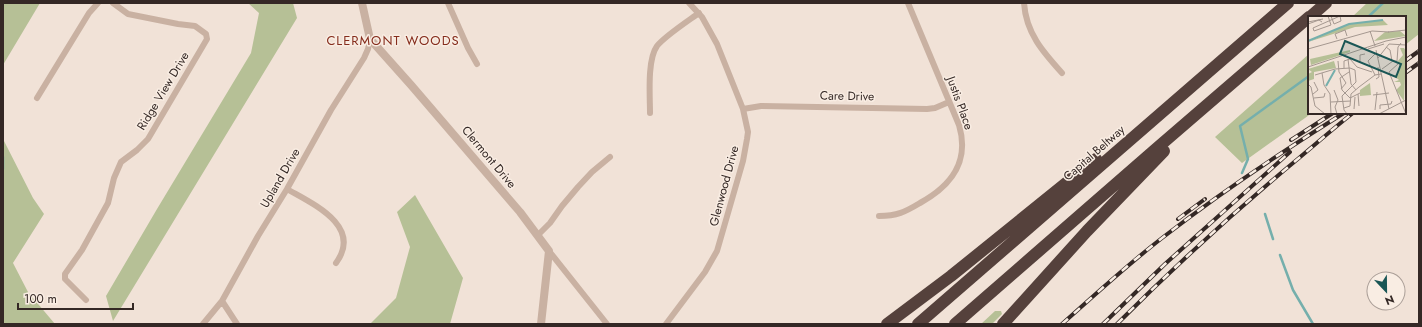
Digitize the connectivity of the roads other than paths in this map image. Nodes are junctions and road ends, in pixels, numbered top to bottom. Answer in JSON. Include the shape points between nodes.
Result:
{"nodes":[{"id":1,"x":98,"y":3,"type":"edge"},
{"id":2,"x":113,"y":3,"type":"edge"},
{"id":3,"x":362,"y":3,"type":"edge"},
{"id":4,"x":448,"y":3,"type":"edge"},
{"id":5,"x":689,"y":3,"type":"edge"},
{"id":6,"x":908,"y":3,"type":"edge"},
{"id":7,"x":1024,"y":3,"type":"edge"},
{"id":8,"x":1288,"y":3,"type":"edge"},
{"id":9,"x":1326,"y":3,"type":"edge"},
{"id":10,"x":699,"y":13,"type":"junction"},
{"id":11,"x":1310,"y":16,"type":"edge"},
{"id":12,"x":1308,"y":18,"type":"edge"},
{"id":13,"x":370,"y":39,"type":"junction"},
{"id":14,"x":1279,"y":44,"type":"junction"},
{"id":15,"x":477,"y":64,"type":"dead end"},
{"id":16,"x":1062,"y":73,"type":"dead end"},
{"id":17,"x":1198,"y":80,"type":"junction"},
{"id":18,"x":37,"y":98,"type":"dead end"},
{"id":19,"x":949,"y":102,"type":"junction"},
{"id":20,"x":743,"y":109,"type":"junction"},
{"id":21,"x":650,"y":113,"type":"dead end"},
{"id":22,"x":610,"y":157,"type":"dead end"},
{"id":23,"x":287,"y":189,"type":"junction"},
{"id":24,"x":879,"y":216,"type":"dead end"},
{"id":25,"x":538,"y":235,"type":"junction"},
{"id":26,"x":550,"y":251,"type":"junction"},
{"id":27,"x":336,"y":263,"type":"dead end"},
{"id":28,"x":86,"y":300,"type":"dead end"},
{"id":29,"x":222,"y":301,"type":"junction"},
{"id":30,"x":203,"y":324,"type":"edge"},
{"id":31,"x":237,"y":324,"type":"edge"},
{"id":32,"x":541,"y":324,"type":"edge"},
{"id":33,"x":607,"y":324,"type":"edge"},
{"id":34,"x":666,"y":324,"type":"edge"},
{"id":35,"x":887,"y":324,"type":"edge"},
{"id":36,"x":918,"y":324,"type":"edge"},
{"id":37,"x":956,"y":324,"type":"edge"},
{"id":38,"x":1003,"y":324,"type":"edge"}],
"edges":[{"from":1,"to":18,"type":"street","via":[[89,13]]},
{"from":2,"to":28,"type":"street","name":"Ridge View Drive","via":[[128,14],[195,26],[206,34],[207,38],[148,139],[121,162],[108,202],[66,274],[65,279]]},
{"from":3,"to":13,"type":"street","name":"Clermont Drive"},
{"from":4,"to":15,"type":"street"},
{"from":5,"to":10,"type":"street","name":"Glenwood Drive"},
{"from":6,"to":19,"type":"street","name":"Justis Place"},
{"from":7,"to":16,"type":"street","via":[[1027,22],[1034,39]]},
{"from":8,"to":17,"type":"highway","name":"Capital Beltway"},
{"from":9,"to":11,"type":"highway"},
{"from":10,"to":20,"type":"street","name":"Glenwood Drive","via":[[717,44]]},
{"from":10,"to":21,"type":"street","via":[[657,46],[650,66]]},
{"from":12,"to":14,"type":"highway"},
{"from":13,"to":23,"type":"street","name":"Upland Drive","via":[[364,58]]},
{"from":13,"to":25,"type":"street","name":"Clermont Drive"},
{"from":14,"to":37,"type":"highway"},
{"from":14,"to":38,"type":"highway","via":[[1171,143]]},
{"from":17,"to":35,"type":"highway"},
{"from":17,"to":36,"type":"highway","name":"Capital Beltway"},
{"from":19,"to":20,"type":"street","name":"Care Drive","via":[[927,109],[761,106]]},
{"from":19,"to":24,"type":"street","name":"Justis Place","via":[[959,125],[962,142],[960,159],[953,176],[937,193],[907,211],[893,216]]},
{"from":20,"to":34,"type":"street","name":"Glenwood Drive","via":[[748,132],[746,148],[720,242],[705,272]]},
{"from":22,"to":25,"type":"street","via":[[578,187]]},
{"from":23,"to":27,"type":"street","via":[[326,212],[337,224],[342,233],[343,244],[340,258]]},
{"from":23,"to":29,"type":"street","name":"Upland Drive"},
{"from":25,"to":26,"type":"street","name":"Clermont Drive"},
{"from":26,"to":32,"type":"street"},
{"from":26,"to":33,"type":"street","name":"Clermont Drive"},
{"from":29,"to":30,"type":"street","name":"Upland Drive"},
{"from":29,"to":31,"type":"street"}]}
